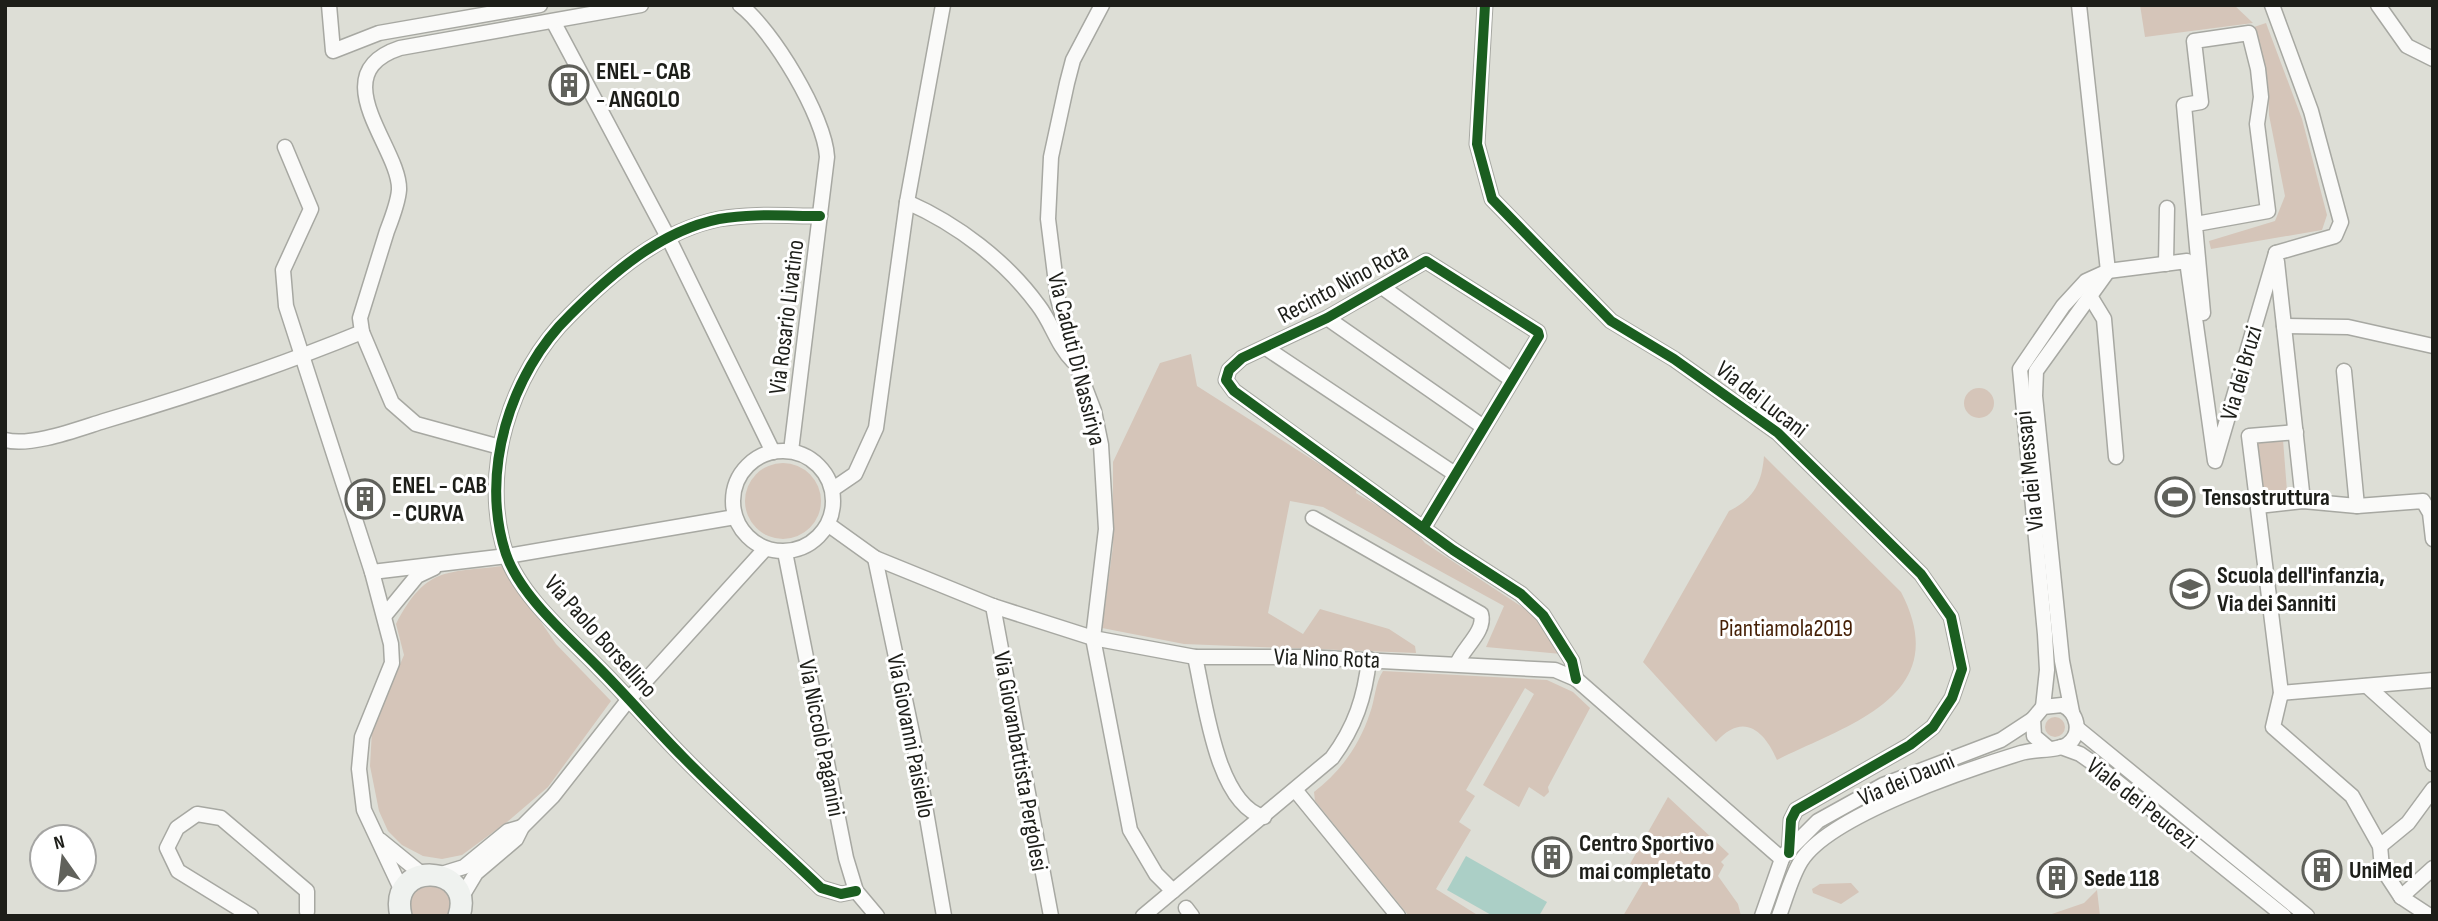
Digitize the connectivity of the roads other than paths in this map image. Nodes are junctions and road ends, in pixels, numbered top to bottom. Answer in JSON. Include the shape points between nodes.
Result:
{"nodes":[{"id":1,"x":329,"y":5,"type":"edge"},
{"id":2,"x":540,"y":5,"type":"edge"},
{"id":3,"x":642,"y":5,"type":"edge"},
{"id":4,"x":740,"y":5,"type":"edge"},
{"id":5,"x":943,"y":5,"type":"edge"},
{"id":6,"x":1090,"y":5,"type":"edge"},
{"id":7,"x":1102,"y":5,"type":"edge"},
{"id":8,"x":1485,"y":5,"type":"edge"},
{"id":9,"x":2079,"y":5,"type":"edge"},
{"id":10,"x":2272,"y":5,"type":"edge"},
{"id":11,"x":2378,"y":5,"type":"edge"},
{"id":12,"x":571,"y":12,"type":"edge"},
{"id":13,"x":554,"y":23,"type":"junction"},
{"id":14,"x":1091,"y":25,"type":"junction"},
{"id":15,"x":2433,"y":60,"type":"edge"},
{"id":16,"x":285,"y":147,"type":"dead end"},
{"id":17,"x":907,"y":202,"type":"junction"},
{"id":18,"x":2167,"y":208,"type":"dead end"},
{"id":19,"x":820,"y":216,"type":"junction"},
{"id":20,"x":2196,"y":224,"type":"junction"},
{"id":21,"x":669,"y":239,"type":"junction"},
{"id":22,"x":2276,"y":253,"type":"junction"},
{"id":23,"x":2166,"y":264,"type":"junction"},
{"id":24,"x":2108,"y":271,"type":"junction"},
{"id":25,"x":1382,"y":287,"type":"junction"},
{"id":26,"x":2090,"y":296,"type":"junction"},
{"id":27,"x":1327,"y":318,"type":"junction"},
{"id":28,"x":2284,"y":326,"type":"junction"},
{"id":29,"x":362,"y":332,"type":"junction"},
{"id":30,"x":2433,"y":346,"type":"edge"},
{"id":31,"x":1266,"y":348,"type":"junction"},
{"id":32,"x":304,"y":356,"type":"junction"},
{"id":33,"x":1076,"y":364,"type":"junction"},
{"id":34,"x":2344,"y":371,"type":"dead end"},
{"id":35,"x":1512,"y":380,"type":"junction"},
{"id":36,"x":1482,"y":426,"type":"junction"},
{"id":37,"x":2032,"y":431,"type":"junction"},
{"id":38,"x":2296,"y":432,"type":"junction"},
{"id":39,"x":5,"y":440,"type":"edge"},
{"id":40,"x":500,"y":447,"type":"junction"},
{"id":41,"x":773,"y":452,"type":"junction"},
{"id":42,"x":792,"y":452,"type":"junction"},
{"id":43,"x":2116,"y":457,"type":"dead end"},
{"id":44,"x":2215,"y":461,"type":"junction"},
{"id":45,"x":1455,"y":474,"type":"junction"},
{"id":46,"x":833,"y":489,"type":"junction"},
{"id":47,"x":2303,"y":500,"type":"junction"},
{"id":48,"x":2258,"y":506,"type":"junction"},
{"id":49,"x":2357,"y":506,"type":"junction"},
{"id":50,"x":735,"y":517,"type":"junction"},
{"id":51,"x":1313,"y":518,"type":"dead end"},
{"id":52,"x":828,"y":525,"type":"junction"},
{"id":53,"x":1424,"y":527,"type":"junction"},
{"id":54,"x":2433,"y":539,"type":"edge"},
{"id":55,"x":765,"y":549,"type":"junction"},
{"id":56,"x":785,"y":552,"type":"junction"},
{"id":57,"x":507,"y":556,"type":"junction"},
{"id":58,"x":875,"y":558,"type":"junction"},
{"id":59,"x":446,"y":563,"type":"junction"},
{"id":60,"x":372,"y":572,"type":"junction"},
{"id":61,"x":993,"y":606,"type":"junction"},
{"id":62,"x":385,"y":615,"type":"junction"},
{"id":63,"x":2052,"y":633,"type":"junction"},
{"id":64,"x":1093,"y":638,"type":"junction"},
{"id":65,"x":1195,"y":657,"type":"junction"},
{"id":66,"x":1369,"y":659,"type":"junction"},
{"id":67,"x":1457,"y":664,"type":"junction"},
{"id":68,"x":1576,"y":679,"type":"junction"},
{"id":69,"x":2433,"y":680,"type":"edge"},
{"id":70,"x":2367,"y":686,"type":"junction"},
{"id":71,"x":2280,"y":693,"type":"junction"},
{"id":72,"x":629,"y":699,"type":"junction"},
{"id":73,"x":2043,"y":707,"type":"junction"},
{"id":74,"x":2073,"y":712,"type":"junction"},
{"id":75,"x":2033,"y":719,"type":"junction"},
{"id":76,"x":2077,"y":728,"type":"junction"},
{"id":77,"x":2054,"y":747,"type":"junction"},
{"id":78,"x":1982,"y":749,"type":"junction"},
{"id":79,"x":2433,"y":764,"type":"edge"},
{"id":80,"x":1988,"y":765,"type":"junction"},
{"id":81,"x":2433,"y":789,"type":"edge"},
{"id":82,"x":1296,"y":791,"type":"junction"},
{"id":83,"x":1264,"y":817,"type":"junction"},
{"id":84,"x":1791,"y":820,"type":"junction"},
{"id":85,"x":522,"y":827,"type":"junction"},
{"id":86,"x":1808,"y":830,"type":"junction"},
{"id":87,"x":380,"y":840,"type":"junction"},
{"id":88,"x":2380,"y":846,"type":"junction"},
{"id":89,"x":404,"y":858,"type":"junction"},
{"id":90,"x":387,"y":859,"type":"junction"},
{"id":91,"x":2225,"y":859,"type":"junction"},
{"id":92,"x":1790,"y":861,"type":"junction"},
{"id":93,"x":2433,"y":868,"type":"edge"},
{"id":94,"x":430,"y":875,"type":"junction"},
{"id":95,"x":402,"y":891,"type":"junction"},
{"id":96,"x":856,"y":891,"type":"junction"},
{"id":97,"x":1173,"y":891,"type":"junction"},
{"id":98,"x":2401,"y":897,"type":"junction"},
{"id":99,"x":462,"y":910,"type":"edge"},
{"id":100,"x":2286,"y":911,"type":"edge"},
{"id":101,"x":307,"y":912,"type":"dead end"},
{"id":102,"x":400,"y":915,"type":"edge"},
{"id":103,"x":251,"y":916,"type":"edge"},
{"id":104,"x":877,"y":916,"type":"edge"},
{"id":105,"x":944,"y":916,"type":"edge"},
{"id":106,"x":1051,"y":916,"type":"edge"},
{"id":107,"x":1143,"y":916,"type":"edge"},
{"id":108,"x":1398,"y":916,"type":"edge"},
{"id":109,"x":1762,"y":916,"type":"edge"},
{"id":110,"x":1779,"y":916,"type":"edge"},
{"id":111,"x":2307,"y":916,"type":"edge"},
{"id":112,"x":2430,"y":916,"type":"edge"}],
"edges":[{"from":1,"to":2,"type":"street","via":[[333,51],[379,33]]},
{"from":3,"to":12,"type":"street"},
{"from":4,"to":19,"type":"street","name":"Via Rosario Livatino","via":[[772,37],[826,137]]},
{"from":5,"to":17,"type":"street"},
{"from":6,"to":14,"type":"street"},
{"from":7,"to":14,"type":"street","name":"Via Caduti Di Nassiriya"},
{"from":8,"to":84,"type":"street","name":"Via dei Lucani","via":[[1477,144],[1492,198],[1611,321],[1674,359],[1777,433],[1921,574],[1951,617],[1962,669],[1952,698],[1933,727],[1910,746],[1796,810]]},
{"from":9,"to":24,"type":"street"},
{"from":10,"to":22,"type":"street","via":[[2311,111],[2341,222],[2335,236]]},
{"from":11,"to":15,"type":"street","via":[[2407,46]]},
{"from":12,"to":13,"type":"street"},
{"from":13,"to":21,"type":"street"},
{"from":13,"to":29,"type":"street","via":[[400,48],[374,62],[367,75],[369,112],[399,189],[360,317]]},
{"from":14,"to":33,"type":"street","name":"Via Caduti Di Nassiriya","via":[[1073,60],[1051,157],[1048,219],[1059,299]]},
{"from":16,"to":32,"type":"street","via":[[311,209],[283,270],[286,306]]},
{"from":17,"to":33,"type":"street","via":[[943,218],[1006,269],[1039,306],[1064,352]]},
{"from":17,"to":46,"type":"street","via":[[876,428],[855,474]]},
{"from":18,"to":23,"type":"street"},
{"from":19,"to":21,"type":"street","name":"Via Paolo Borsellino","via":[[719,219]]},
{"from":19,"to":42,"type":"street","name":"Via Rosario Livatino"},
{"from":20,"to":20,"type":"street","via":[[2184,105],[2201,102],[2194,41],[2249,33],[2261,97],[2257,124],[2268,211]]},
{"from":20,"to":44,"type":"street"},
{"from":21,"to":40,"type":"street","name":"Via Paolo Borsellino","via":[[613,272],[563,321],[537,355],[513,400]]},
{"from":21,"to":41,"type":"street"},
{"from":22,"to":28,"type":"street","name":"Via dei Bruzi"},
{"from":22,"to":44,"type":"street","name":"Via dei Bruzi"},
{"from":23,"to":24,"type":"street"},
{"from":23,"to":44,"type":"street","name":"Via dei Bruzi","via":[[2187,261]]},
{"from":24,"to":26,"type":"street","name":"Via dei Messapi"},
{"from":24,"to":37,"type":"street","name":"Via dei Messapi","via":[[2086,281],[2063,306],[2020,369]]},
{"from":25,"to":27,"type":"street","name":"Recinto Nino Rota"},
{"from":25,"to":35,"type":"street","name":"Recinto Nino Rota"},
{"from":25,"to":35,"type":"street","name":"Recinto Nino Rota","via":[[1426,261],[1538,332]]},
{"from":26,"to":37,"type":"street","name":"Via dei Messapi","via":[[2036,372]]},
{"from":26,"to":43,"type":"street","via":[[2104,319]]},
{"from":27,"to":31,"type":"street","name":"Recinto Nino Rota"},
{"from":27,"to":36,"type":"street","name":"Recinto Nino Rota"},
{"from":28,"to":30,"type":"street","via":[[2348,327]]},
{"from":28,"to":38,"type":"street","name":"Via dei Bruzi"},
{"from":29,"to":32,"type":"street"},
{"from":29,"to":40,"type":"street","via":[[392,403],[416,424]]},
{"from":31,"to":45,"type":"street","name":"Recinto Nino Rota"},
{"from":31,"to":53,"type":"street","name":"Recinto Nino Rota","via":[[1242,358],[1229,370],[1226,380],[1234,391]]},
{"from":32,"to":39,"type":"street","via":[[220,388],[52,436]]},
{"from":32,"to":60,"type":"street"},
{"from":33,"to":64,"type":"street","name":"Via Caduti Di Nassiriya","via":[[1094,411],[1104,477],[1106,529]]},
{"from":34,"to":49,"type":"street"},
{"from":35,"to":36,"type":"street","name":"Recinto Nino Rota"},
{"from":36,"to":45,"type":"street","name":"Recinto Nino Rota"},
{"from":37,"to":63,"type":"street","name":"Via dei Messapi"},
{"from":38,"to":47,"type":"street","name":"Via dei Bruzi"},
{"from":38,"to":48,"type":"street","via":[[2249,436]]},
{"from":40,"to":57,"type":"street","name":"Via Paolo Borsellino","via":[[498,517]]},
{"from":41,"to":42,"type":"street"},
{"from":41,"to":50,"type":"street","via":[[754,461],[739,476]]},
{"from":42,"to":46,"type":"street","via":[[822,468]]},
{"from":45,"to":53,"type":"street","name":"Recinto Nino Rota"},
{"from":46,"to":52,"type":"street"},
{"from":47,"to":48,"type":"street"},
{"from":47,"to":49,"type":"street"},
{"from":48,"to":71,"type":"street"},
{"from":49,"to":54,"type":"street","via":[[2423,501],[2430,513]]},
{"from":50,"to":55,"type":"street","via":[[742,531]]},
{"from":50,"to":57,"type":"street"},
{"from":51,"to":67,"type":"street","via":[[1481,614],[1479,630]]},
{"from":52,"to":56,"type":"street","via":[[818,539]]},
{"from":52,"to":58,"type":"street","name":"Via Nino Rota"},
{"from":53,"to":68,"type":"street","name":"Recinto Nino Rota","via":[[1521,594],[1543,615],[1572,661]]},
{"from":55,"to":56,"type":"street"},
{"from":55,"to":72,"type":"street"},
{"from":56,"to":96,"type":"street","name":"Via Niccolò Paganini"},
{"from":57,"to":59,"type":"street"},
{"from":57,"to":72,"type":"street","name":"Via Paolo Borsellino","via":[[535,601]]},
{"from":58,"to":61,"type":"street","name":"Via Nino Rota"},
{"from":58,"to":105,"type":"street","name":"Via Giovanni Paisiello"},
{"from":59,"to":60,"type":"street"},
{"from":59,"to":62,"type":"street","via":[[417,576]]},
{"from":60,"to":62,"type":"street"},
{"from":61,"to":64,"type":"street","name":"Via Nino Rota"},
{"from":61,"to":106,"type":"street","name":"Via Giovanbattista Pergolesi"},
{"from":62,"to":87,"type":"street","via":[[392,663],[362,737],[359,769],[364,810]]},
{"from":63,"to":73,"type":"street","name":"Via dei Messapi"},
{"from":63,"to":74,"type":"street","name":"Via dei Messapi"},
{"from":64,"to":65,"type":"street","name":"Via Nino Rota"},
{"from":64,"to":97,"type":"street","name":"Via Caduti Di Nassiriya","via":[[1130,830],[1156,874]]},
{"from":65,"to":66,"type":"street","name":"Via Nino Rota"},
{"from":65,"to":83,"type":"street","via":[[1224,778],[1249,812]]},
{"from":66,"to":67,"type":"street","name":"Via Nino Rota"},
{"from":66,"to":82,"type":"street","via":[[1366,687],[1349,734],[1332,758]]},
{"from":67,"to":68,"type":"street","name":"Via Nino Rota","via":[[1536,666]]},
{"from":68,"to":92,"type":"street","name":"Via Nino Rota"},
{"from":69,"to":70,"type":"street"},
{"from":70,"to":71,"type":"street"},
{"from":70,"to":79,"type":"street","via":[[2426,739]]},
{"from":71,"to":88,"type":"street","via":[[2273,727],[2351,796]]},
{"from":72,"to":85,"type":"street","via":[[568,778]]},
{"from":72,"to":96,"type":"street","name":"Via Paolo Borsellino","via":[[682,757],[821,888],[841,894]]},
{"from":73,"to":74,"type":"street","via":[[2056,703]]},
{"from":73,"to":75,"type":"street"},
{"from":74,"to":76,"type":"street"},
{"from":75,"to":77,"type":"street","via":[[2034,736]]},
{"from":75,"to":78,"type":"street","name":"Via dei Dauni"},
{"from":76,"to":77,"type":"street","via":[[2071,741]]},
{"from":76,"to":91,"type":"street","name":"Viale dei Peucezi"},
{"from":77,"to":80,"type":"street","name":"Via dei Dauni"},
{"from":77,"to":91,"type":"street","name":"Viale dei Peucezi","via":[[2080,754]]},
{"from":78,"to":80,"type":"street"},
{"from":78,"to":86,"type":"street","name":"Via dei Dauni","via":[[1883,785]]},
{"from":80,"to":92,"type":"street","name":"Via dei Dauni","via":[[1881,806]]},
{"from":81,"to":88,"type":"street","via":[[2408,823]]},
{"from":82,"to":83,"type":"street"},
{"from":82,"to":108,"type":"street"},
{"from":83,"to":97,"type":"street"},
{"from":84,"to":86,"type":"street","via":[[1796,828]]},
{"from":84,"to":92,"type":"street"},
{"from":85,"to":94,"type":"street","via":[[508,831],[464,867]]},
{"from":85,"to":99,"type":"street","via":[[516,839],[476,873]]},
{"from":86,"to":92,"type":"street","name":"Via dei Dauni"},
{"from":87,"to":89,"type":"street"},
{"from":87,"to":90,"type":"street"},
{"from":88,"to":98,"type":"street","via":[[2382,868]]},
{"from":89,"to":90,"type":"street"},
{"from":89,"to":94,"type":"street"},
{"from":90,"to":95,"type":"street"},
{"from":91,"to":100,"type":"street","name":"Viale dei Peucezi"},
{"from":92,"to":109,"type":"street","name":"Via dei Dauni"},
{"from":92,"to":110,"type":"street","name":"Via dei Dauni"},
{"from":93,"to":98,"type":"street"},
{"from":94,"to":95,"type":"main road","via":[[414,878]]},
{"from":94,"to":99,"type":"main road","via":[[453,883]]},
{"from":95,"to":102,"type":"main road"},
{"from":96,"to":104,"type":"street","name":"Via Niccolò Paganini"},
{"from":97,"to":107,"type":"street"},
{"from":98,"to":112,"type":"street"},
{"from":100,"to":111,"type":"street","name":"Viale dei Peucezi"},
{"from":101,"to":103,"type":"street","via":[[307,891],[222,818],[197,814],[177,828],[167,848],[178,871]]}]}
